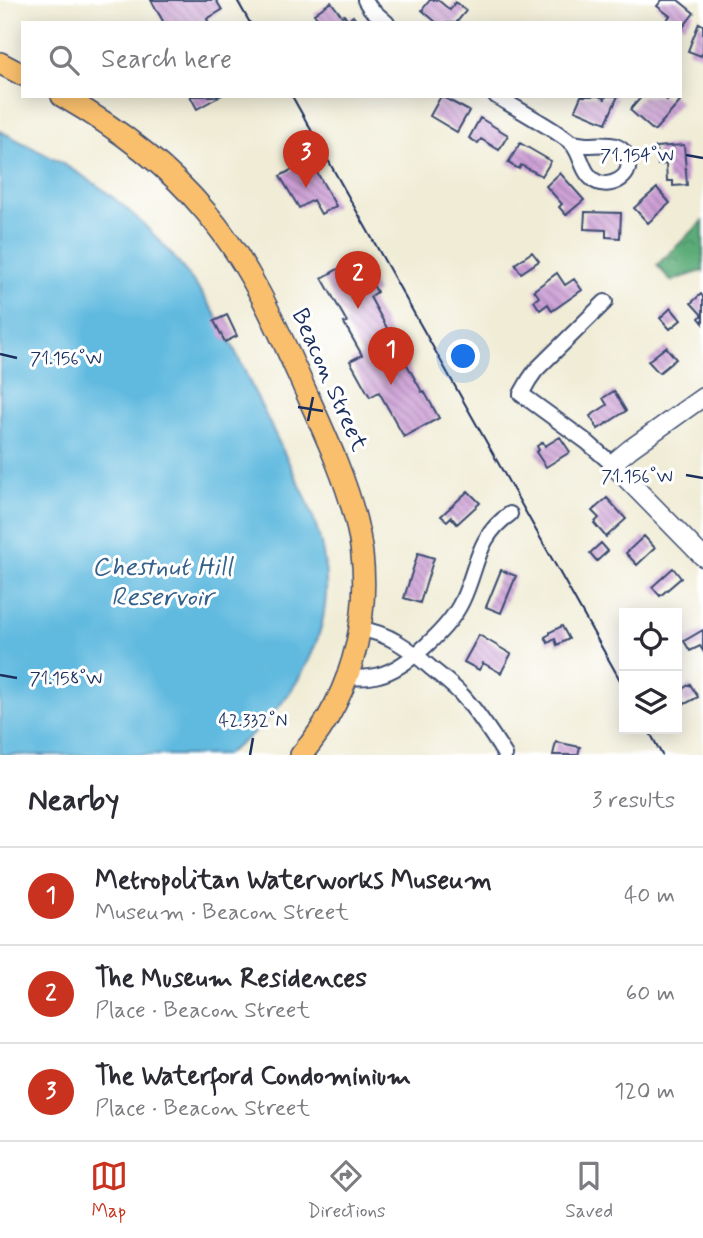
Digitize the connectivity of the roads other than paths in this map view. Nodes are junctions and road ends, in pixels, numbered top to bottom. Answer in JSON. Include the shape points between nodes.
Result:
{"nodes":[{"id":1,"x":365,"y":0,"type":"edge"},
{"id":2,"x":385,"y":21,"type":"edge"},
{"id":3,"x":0,"y":63,"type":"edge"},
{"id":4,"x":21,"y":74,"type":"edge"},
{"id":5,"x":65,"y":98,"type":"edge"},
{"id":6,"x":500,"y":98,"type":"edge"},
{"id":7,"x":571,"y":143,"type":"dead end"},
{"id":8,"x":605,"y":302,"type":"dead end"},
{"id":9,"x":703,"y":397,"type":"edge"},
{"id":10,"x":612,"y":464,"type":"junction"},
{"id":11,"x":510,"y":514,"type":"dead end"},
{"id":12,"x":703,"y":557,"type":"edge"},
{"id":13,"x":360,"y":629,"type":"junction"},
{"id":14,"x":415,"y":654,"type":"junction"},
{"id":15,"x":347,"y":677,"type":"junction"},
{"id":16,"x":301,"y":755,"type":"edge"},
{"id":17,"x":506,"y":755,"type":"edge"}],
"edges":[{"from":1,"to":2,"type":"street"},
{"from":3,"to":4,"type":"main road"},
{"from":5,"to":13,"type":"main road","name":"Beacon Street","via":[[126,136],[176,180],[218,227],[257,286],[336,461],[352,508],[363,573]]},
{"from":6,"to":7,"type":"street"},
{"from":8,"to":10,"type":"street","via":[[536,370],[521,394]]},
{"from":9,"to":10,"type":"street"},
{"from":10,"to":12,"type":"street"},
{"from":11,"to":14,"type":"street","via":[[484,540],[463,600],[451,619]]},
{"from":13,"to":14,"type":"street","via":[[380,633]]},
{"from":13,"to":15,"type":"main road","name":"Beacon Street"},
{"from":14,"to":15,"type":"street","via":[[380,675]]},
{"from":14,"to":17,"type":"street","via":[[459,692]]},
{"from":15,"to":16,"type":"main road","name":"Beacon Street","via":[[325,724]]}]}
